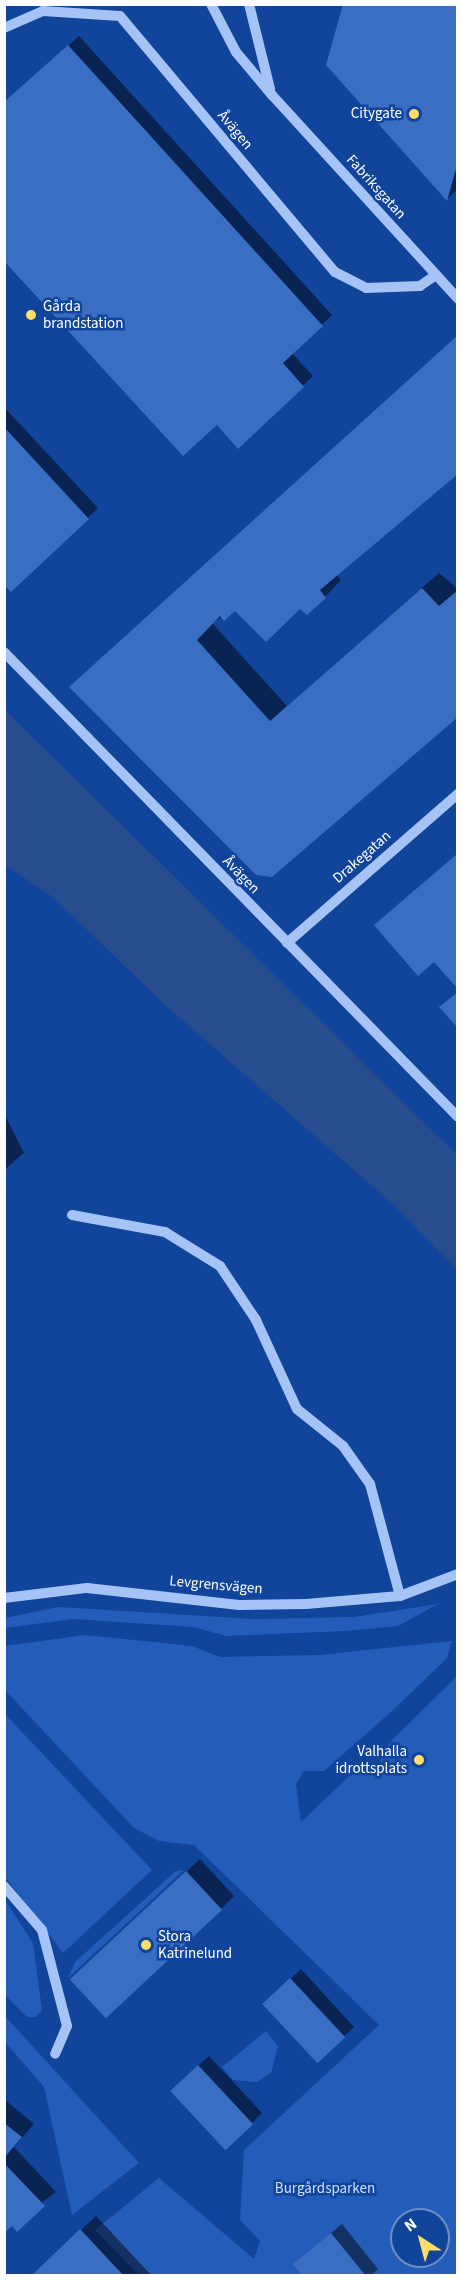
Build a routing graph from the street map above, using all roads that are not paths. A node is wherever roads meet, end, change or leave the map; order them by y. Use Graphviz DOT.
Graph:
graph roads {
  1 [pos="211,4"];
  2 [pos="249,4"];
  3 [pos="121,10"];
  4 [pos="4,28"];
  5 [pos="272,95"];
  6 [pos="436,275"];
  7 [pos="458,299"];
  8 [pos="4,652"];
  9 [pos="458,794"];
  10 [pos="287,943"];
  11 [pos="458,1117"];
  12 [pos="72,1215"];
  13 [pos="458,1574"];
  14 [pos="400,1596"];
  15 [pos="4,1598"];
  16 [pos="4,1886"];
  17 [pos="55,2054"];
  1 -- 5 [label="street, Fabriksgatan"];
  2 -- 5 [label="street, Fabriksgatan"];
  3 -- 4 [label="street, Åvägen"];
  3 -- 6 [label="street, Åvägen"];
  5 -- 6 [label="street, Fabriksgatan"];
  6 -- 7 [label="street, Fabriksgatan"];
  8 -- 10 [label="street, Åvägen"];
  9 -- 10 [label="street, Drakegatan"];
  10 -- 11 [label="street, Åvägen"];
  12 -- 14 [label="street"];
  13 -- 14 [label="street, Levgrensvägen"];
  14 -- 15 [label="street, Levgrensvägen"];
  16 -- 17 [label="street"];
}
